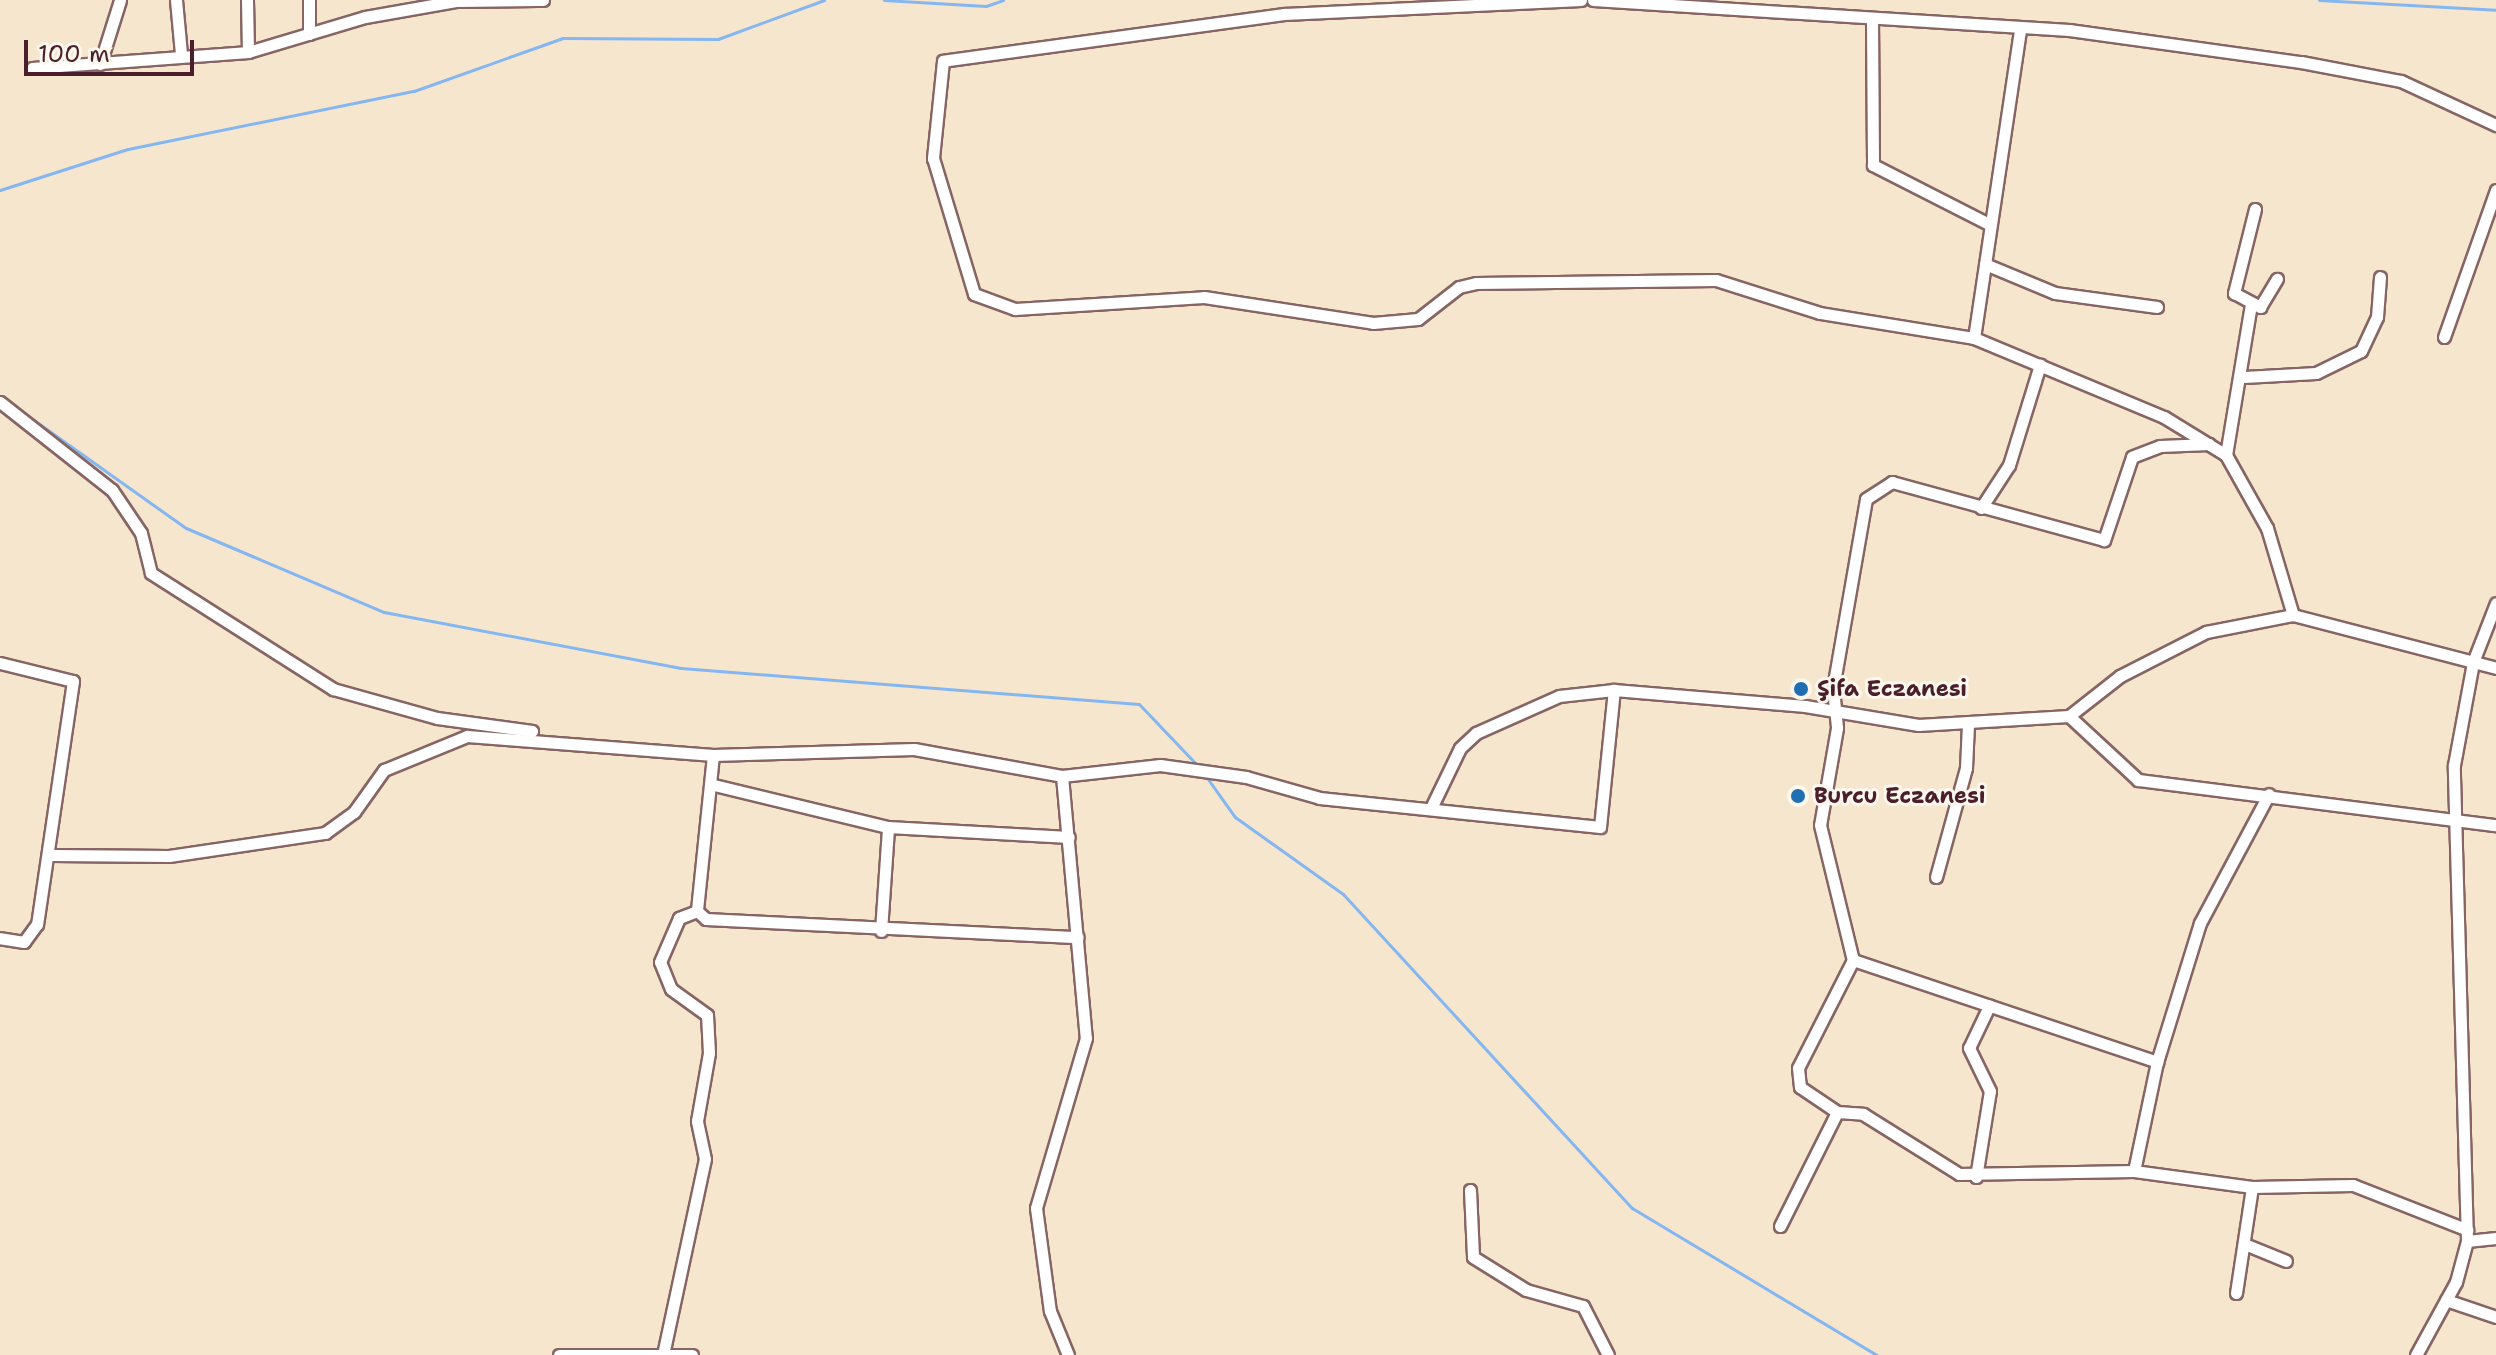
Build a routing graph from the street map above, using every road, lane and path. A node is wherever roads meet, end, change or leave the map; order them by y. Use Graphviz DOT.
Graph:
graph roads {
  1 [pos="120,0"];
  2 [pos="176,0"];
  3 [pos="247,0"];
  4 [pos="309,0"];
  5 [pos="543,0"];
  6 [pos="1581,0"];
  7 [pos="1593,0"];
  8 [pos="1872,19"];
  9 [pos="2020,30"];
  10 [pos="309,34"];
  11 [pos="248,52"];
  12 [pos="181,54"];
  13 [pos="100,64"];
  14 [pos="32,68"];
  15 [pos="2496,125"];
  16 [pos="2496,190"];
  17 [pos="2255,209"];
  18 [pos="1987,223"];
  19 [pos="1985,264"];
  20 [pos="2380,277"];
  21 [pos="2277,279"];
  22 [pos="2251,304"];
  23 [pos="2157,307"];
  24 [pos="2444,337"];
  25 [pos="1974,338"];
  26 [pos="2040,365"];
  27 [pos="2244,377"];
  28 [pos="0,402"];
  29 [pos="2209,444"];
  30 [pos="2226,455"];
  31 [pos="1981,508"];
  32 [pos="2496,603"];
  33 [pos="2293,615"];
  34 [pos="2473,662"];
  35 [pos="0,663"];
  36 [pos="2496,668"];
  37 [pos="1614,690"];
  38 [pos="1833,710"];
  39 [pos="2069,716"];
  40 [pos="1968,724"];
  41 [pos="592,744"];
  42 [pos="713,755"];
  43 [pos="1062,776"];
  44 [pos="714,785"];
  45 [pos="2269,794"];
  46 [pos="1432,806"];
  47 [pos="2455,821"];
  48 [pos="2496,825"];
  49 [pos="888,827"];
  50 [pos="1069,837"];
  51 [pos="52,855"];
  52 [pos="1936,877"];
  53 [pos="697,911"];
  54 [pos="881,931"];
  55 [pos="1078,937"];
  56 [pos="0,938"];
  57 [pos="1853,960"];
  58 [pos="1989,1006"];
  59 [pos="2157,1062"];
  60 [pos="1837,1112"];
  61 [pos="2134,1171"];
  62 [pos="1976,1177"];
  63 [pos="2252,1187"];
  64 [pos="1470,1190"];
  65 [pos="1780,1226"];
  66 [pos="2467,1235"];
  67 [pos="2496,1238"];
  68 [pos="2247,1245"];
  69 [pos="2286,1261"];
  70 [pos="2236,1293"];
  71 [pos="2446,1300"];
  72 [pos="2496,1317"];
  73 [pos="664,1350"];
  74 [pos="559,1355"];
  75 [pos="692,1355"];
  76 [pos="1068,1355"];
  77 [pos="1608,1355"];
  78 [pos="2416,1355"];
  1 -- 13 [label="street"];
  2 -- 12 [label="street"];
  3 -- 11 [label="street"];
  4 -- 10 [label="street"];
  5 -- 10 [label="street"];
  6 -- 25 [label="street"];
  7 -- 8 [label="street"];
  8 -- 9 [label="street"];
  8 -- 18 [label="street"];
  9 -- 15 [label="street"];
  9 -- 18 [label="street"];
  10 -- 11 [label="street"];
  11 -- 12 [label="street"];
  12 -- 13 [label="street"];
  13 -- 14 [label="street"];
  16 -- 24 [label="street"];
  17 -- 22 [label="street"];
  18 -- 19 [label="street"];
  19 -- 23 [label="street"];
  19 -- 25 [label="street"];
  20 -- 27 [label="street"];
  21 -- 22 [label="street"];
  22 -- 27 [label="street"];
  25 -- 26 [label="street"];
  26 -- 29 [label="street"];
  26 -- 31 [label="street"];
  27 -- 30 [label="street"];
  28 -- 41 [label="street"];
  29 -- 30 [label="street"];
  29 -- 31 [label="street"];
  30 -- 33 [label="street"];
  31 -- 38 [label="street"];
  32 -- 34 [label="street"];
  33 -- 34 [label="street"];
  33 -- 39 [label="street"];
  34 -- 36 [label="street"];
  34 -- 47 [label="street"];
  35 -- 51 [label="street"];
  37 -- 38 [label="street"];
  37 -- 46 [label="street"];
  37 -- 46 [label="street"];
  38 -- 40 [label="street"];
  38 -- 57 [label="street"];
  39 -- 40 [label="street"];
  39 -- 45 [label="street"];
  40 -- 52 [label="street"];
  41 -- 42 [label="street"];
  41 -- 51 [label="street"];
  42 -- 43 [label="street"];
  42 -- 44 [label="street"];
  43 -- 46 [label="street"];
  43 -- 50 [label="street"];
  44 -- 49 [label="street"];
  44 -- 53 [label="street"];
  45 -- 47 [label="street"];
  45 -- 59 [label="street"];
  47 -- 48 [label="street"];
  47 -- 66 [label="street"];
  49 -- 50 [label="street"];
  49 -- 54 [label="street"];
  50 -- 55 [label="street"];
  51 -- 56 [label="street"];
  53 -- 54 [label="street"];
  53 -- 73 [label="street"];
  54 -- 55 [label="street"];
  55 -- 76 [label="street"];
  57 -- 58 [label="street"];
  57 -- 60 [label="street"];
  58 -- 59 [label="street"];
  58 -- 62 [label="street"];
  59 -- 61 [label="street"];
  60 -- 62 [label="street"];
  60 -- 65 [label="street"];
  61 -- 62 [label="street"];
  61 -- 63 [label="street"];
  63 -- 66 [label="street"];
  63 -- 68 [label="street"];
  64 -- 77 [label="street"];
  66 -- 67 [label="street"];
  66 -- 71 [label="street"];
  68 -- 69 [label="street"];
  68 -- 70 [label="street"];
  71 -- 72 [label="street"];
  71 -- 78 [label="street"];
  73 -- 74 [label="street"];
  73 -- 75 [label="street"];
}
